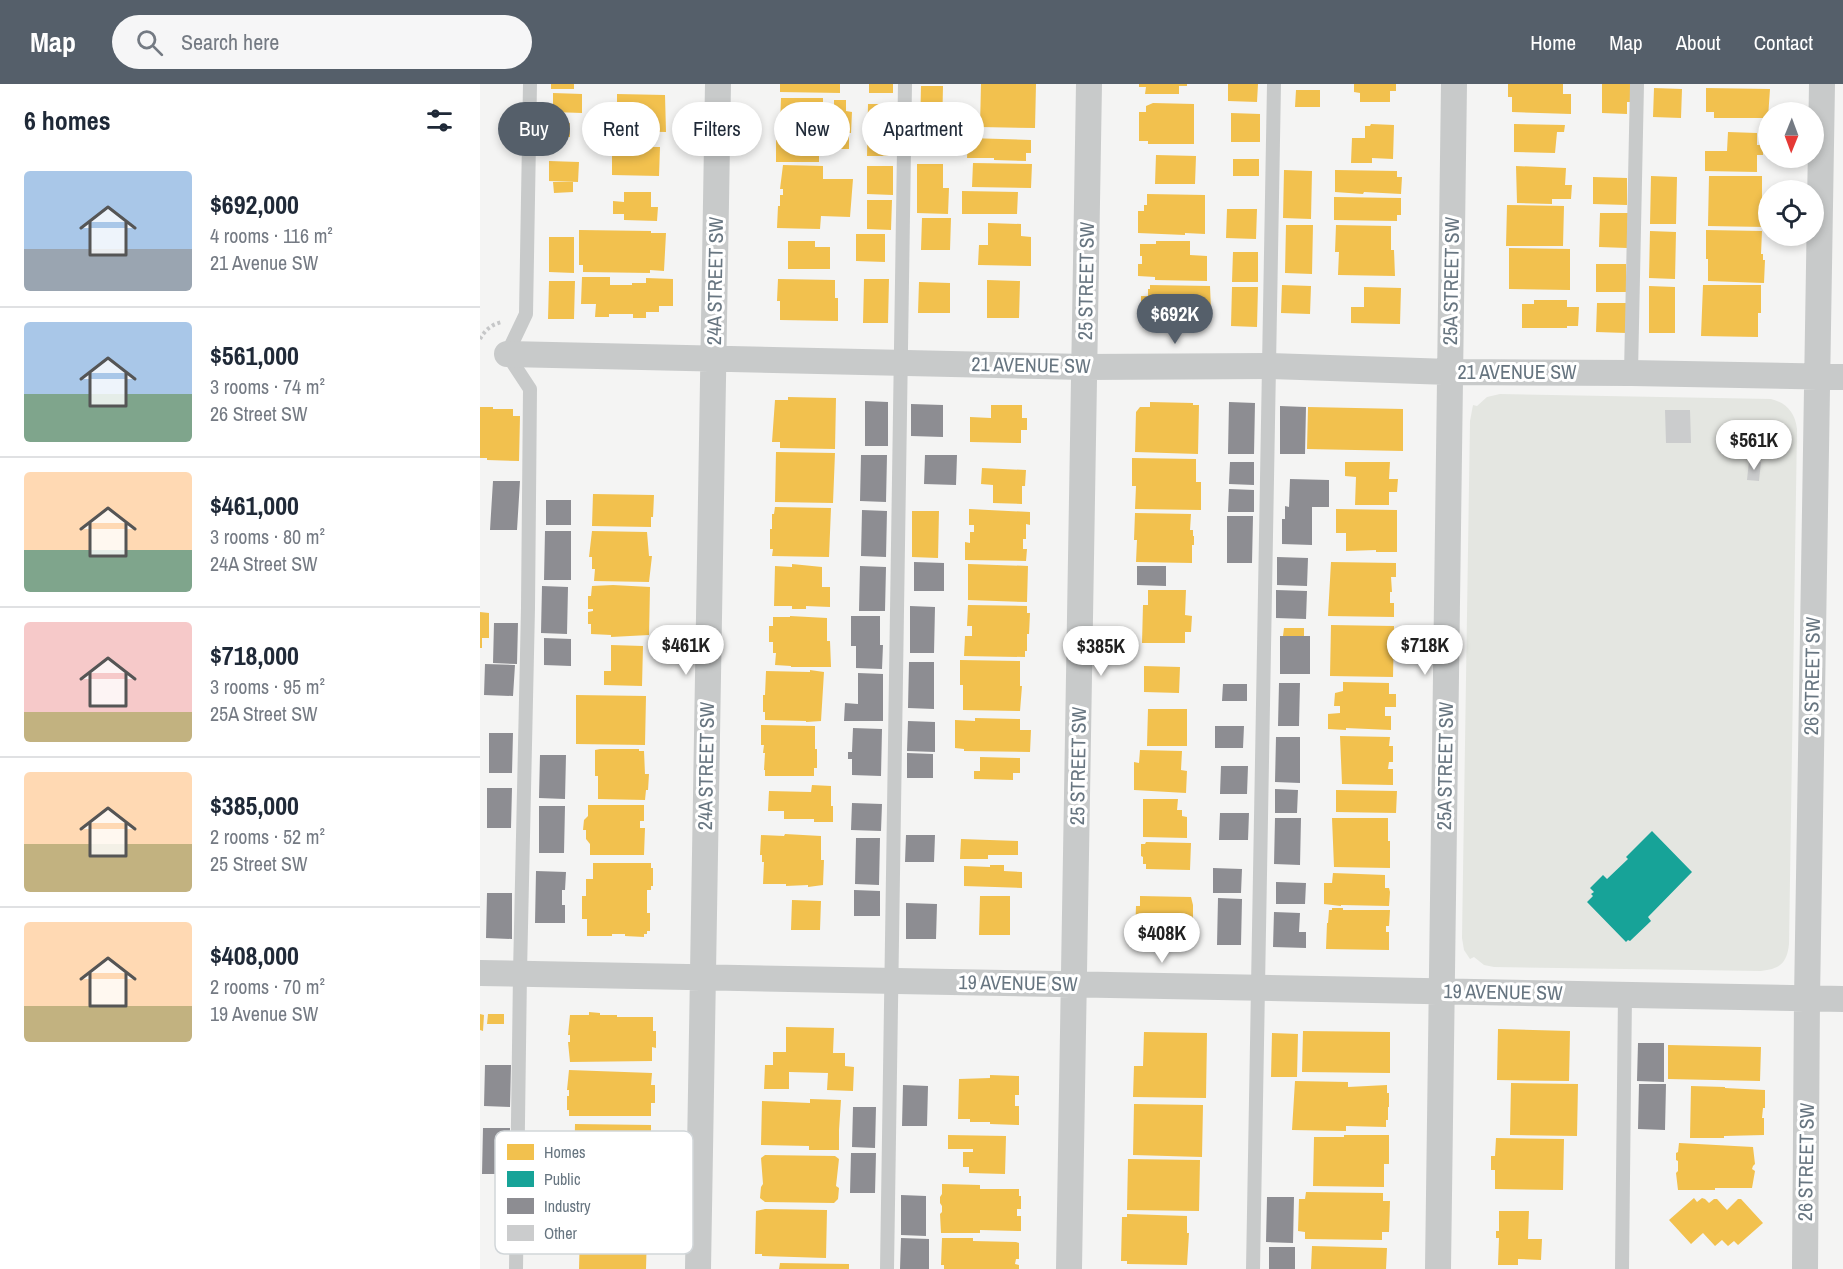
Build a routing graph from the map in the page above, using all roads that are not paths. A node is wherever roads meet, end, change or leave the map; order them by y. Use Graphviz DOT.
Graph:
graph roads {
  1 [pos="530,84"];
  2 [pos="718,84"];
  3 [pos="905,84"];
  4 [pos="1089,84"];
  5 [pos="1274,84"];
  6 [pos="1454,84"];
  7 [pos="1637,84"];
  8 [pos="1822,84"];
  9 [pos="507,354"];
  10 [pos="714,359"];
  11 [pos="901,363"];
  12 [pos="1269,366"];
  13 [pos="1084,367"];
  14 [pos="1450,372"];
  15 [pos="1631,373"];
  16 [pos="1816,377"];
  17 [pos="1843,377"];
  18 [pos="480,973"];
  19 [pos="520,973"];
  20 [pos="703,976"];
  21 [pos="892,981"];
  22 [pos="1074,984"];
  23 [pos="1257,987"];
  24 [pos="1443,991"];
  25 [pos="1626,994"];
  26 [pos="1807,999"];
  27 [pos="1843,999"];
  28 [pos="518,1131"];
  29 [pos="516,1254"];
  30 [pos="516,1269"];
  31 [pos="698,1269"];
  32 [pos="887,1269"];
  33 [pos="1069,1269"];
  34 [pos="1252,1269"];
  35 [pos="1438,1269"];
  36 [pos="1622,1269"];
  37 [pos="1805,1269"];
  1 -- 9 [label="lane"];
  2 -- 10 [label="street, 24A STREET SW"];
  3 -- 11 [label="lane"];
  4 -- 13 [label="street, 25 STREET SW"];
  5 -- 12 [label="lane"];
  6 -- 14 [label="street, 25A STREET SW"];
  7 -- 15 [label="lane"];
  8 -- 16 [label="street, 26 STREET SW"];
  9 -- 10 [label="street, 21 AVENUE SW"];
  9 -- 19 [label="lane"];
  10 -- 11 [label="street, 21 AVENUE SW"];
  10 -- 20 [label="street, 24A STREET SW"];
  11 -- 13 [label="street, 21 AVENUE SW"];
  11 -- 21 [label="lane"];
  12 -- 13 [label="street, 21 AVENUE SW"];
  12 -- 14 [label="street, 21 AVENUE SW"];
  12 -- 23 [label="lane"];
  13 -- 22 [label="street, 25 STREET SW"];
  14 -- 15 [label="street, 21 AVENUE SW"];
  14 -- 24 [label="street, 25A STREET SW"];
  15 -- 16 [label="street, 21 AVENUE SW"];
  16 -- 17 [label="street, 21 AVENUE SW"];
  16 -- 26 [label="street, 26 STREET SW"];
  18 -- 19 [label="street, 19 AVENUE SW"];
  19 -- 20 [label="street, 19 AVENUE SW"];
  19 -- 28 [label="lane"];
  20 -- 21 [label="street, 19 AVENUE SW"];
  20 -- 31 [label="street, 24A STREET SW"];
  21 -- 22 [label="street, 19 AVENUE SW"];
  21 -- 32 [label="lane"];
  22 -- 23 [label="street, 19 AVENUE SW"];
  22 -- 33 [label="street, 25 STREET SW"];
  23 -- 24 [label="street, 19 AVENUE SW"];
  23 -- 34 [label="lane"];
  24 -- 25 [label="street, 19 AVENUE SW"];
  24 -- 35 [label="street, 25A STREET SW"];
  25 -- 26 [label="street, 19 AVENUE SW"];
  25 -- 36 [label="lane"];
  26 -- 27 [label="street, 19 AVENUE SW"];
  26 -- 37 [label="street, 26 STREET SW"];
  29 -- 30 [label="lane"];
}
